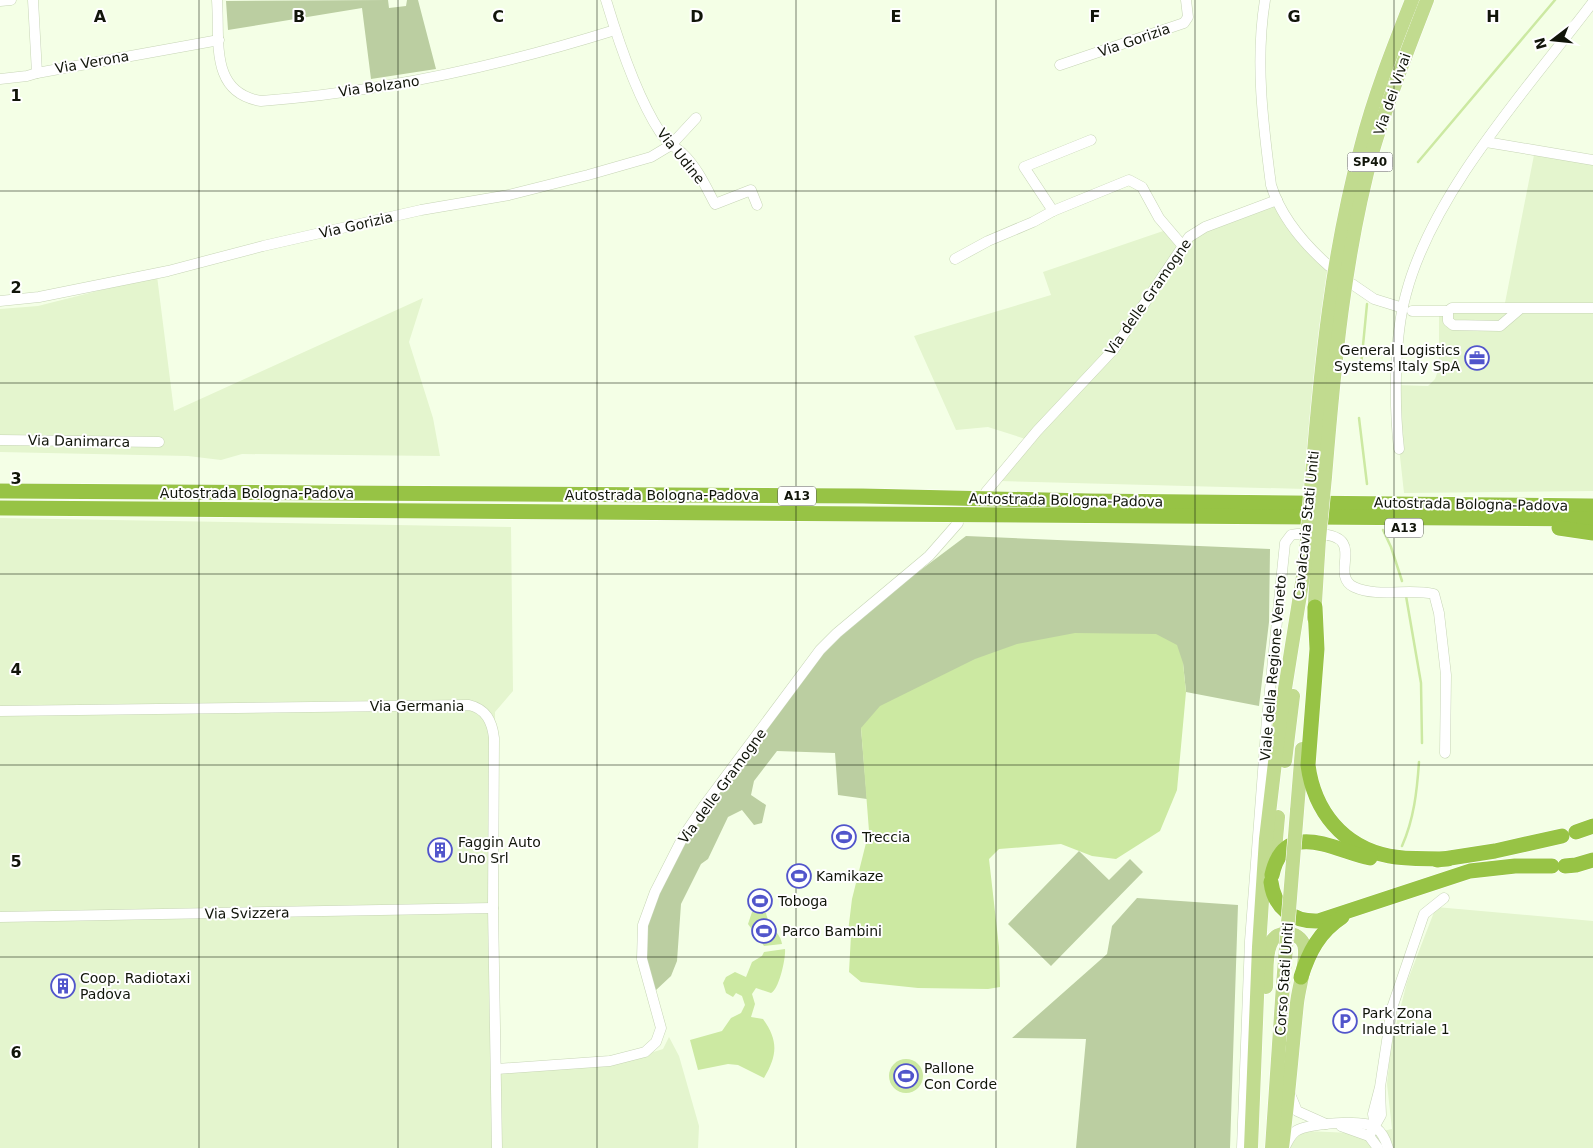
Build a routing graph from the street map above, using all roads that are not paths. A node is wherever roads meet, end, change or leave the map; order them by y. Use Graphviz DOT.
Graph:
graph roads {
  1 [pos="11,0"];
  2 [pos="33,0"];
  3 [pos="217,0"];
  4 [pos="606,0"];
  5 [pos="1186,0"];
  6 [pos="1265,0"];
  7 [pos="1412,0"];
  8 [pos="1427,0"];
  9 [pos="0,1"];
  10 [pos="1593,2"];
  11 [pos="615,30"];
  12 [pos="219,40"];
  13 [pos="1060,65"];
  14 [pos="37,73"];
  15 [pos="0,79"];
  16 [pos="696,118"];
  17 [pos="1091,140"];
  18 [pos="1486,142"];
  19 [pos="671,146"];
  20 [pos="1593,160"];
  21 [pos="1277,200"];
  22 [pos="758,205"];
  23 [pos="1053,211"];
  24 [pos="1182,245"];
  25 [pos="956,259"];
  26 [pos="1341,275"];
  27 [pos="0,301"];
  28 [pos="1521,308"];
  29 [pos="1593,308"];
  30 [pos="1407,310"];
  31 [pos="1448,311"];
  32 [pos="0,440"];
  33 [pos="159,442"];
  34 [pos="1399,449"];
  35 [pos="0,491"];
  36 [pos="986,492"];
  37 [pos="1593,506"];
  38 [pos="0,508"];
  39 [pos="1216,518"];
  40 [pos="1593,519"];
  41 [pos="958,522"];
  42 [pos="1593,533"];
  43 [pos="1313,539"];
  44 [pos="1304,570"];
  45 [pos="1315,607"];
  46 [pos="0,711"];
  47 [pos="1445,753"];
  48 [pos="1297,811"];
  49 [pos="1593,826"];
  50 [pos="1266,839"];
  51 [pos="1448,859"];
  52 [pos="1593,860"];
  53 [pos="1272,878"];
  54 [pos="1444,898"];
  55 [pos="1370,903"];
  56 [pos="493,908"];
  57 [pos="0,917"];
  58 [pos="1301,977"];
  59 [pos="1264,1016"];
  60 [pos="497,1069"];
  61 [pos="1289,1088"];
  62 [pos="1333,1125"];
  63 [pos="1375,1127"];
  64 [pos="1369,1136"];
  65 [pos="497,1148"];
  66 [pos="1242,1148"];
  67 [pos="1251,1148"];
  68 [pos="1255,1148"];
  69 [pos="1272,1148"];
  70 [pos="1283,1148"];
  71 [pos="1378,1148"];
  72 [pos="1388,1148"];
  1 -- 9 [label="street"];
  2 -- 14 [label="street, Via Verona"];
  3 -- 12 [label="street, Via Bolzano"];
  4 -- 11 [label="street, Via Udine"];
  5 -- 13 [label="street, Via Gorizia"];
  6 -- 21 [label="street"];
  7 -- 26 [label="main road, Via dei Vivai / SP40"];
  8 -- 26 [label="main road, Via dei Vivai / SP40"];
  10 -- 18 [label="street"];
  11 -- 12 [label="street, Via Bolzano"];
  11 -- 19 [label="street, Via Udine"];
  12 -- 14 [label="street, Via Verona"];
  14 -- 15 [label="street"];
  16 -- 19 [label="street, Via Gorizia"];
  17 -- 23 [label="street"];
  18 -- 20 [label="street"];
  18 -- 30 [label="street"];
  19 -- 22 [label="street, Via Udine"];
  19 -- 27 [label="street, Via Gorizia"];
  21 -- 24 [label="street, Via delle Gramogne"];
  21 -- 26 [label="street"];
  23 -- 24 [label="street"];
  23 -- 25 [label="street"];
  24 -- 36 [label="street, Via delle Gramogne"];
  26 -- 30 [label="street"];
  26 -- 43 [label="main road, Cavalcavia Stati Uniti, bridge"];
  28 -- 29 [label="street"];
  28 -- 31 [label="street"];
  28 -- 31 [label="street"];
  30 -- 31 [label="street"];
  30 -- 34 [label="street"];
  32 -- 33 [label="street, Via Danimarca"];
  35 -- 37 [label="highway, Autostrada Bologna-Padova / A13"];
  38 -- 39 [label="highway, Autostrada Bologna-Padova / A13"];
  39 -- 40 [label="highway, Autostrada Bologna-Padova / A13"];
  39 -- 42 [label="highway, A13"];
  41 -- 60 [label="street, Via delle Gramogne"];
  43 -- 44 [label="main road, Cavalcavia Stati Uniti"];
  43 -- 45 [label="main road, Cavalcavia Stati Uniti"];
  44 -- 50 [label="main road, Cavalcavia Stati Uniti"];
  44 -- 53 [label="main road"];
  45 -- 48 [label="main road, Cavalcavia Stati Uniti"];
  45 -- 51 [label="highway"];
  46 -- 56 [label="street, Via Germania"];
  47 -- 66 [label="street, Viale della Regione Veneto"];
  48 -- 69 [label="main road, Corso Stati Uniti, bridge"];
  49 -- 51 [label="highway"];
  50 -- 67 [label="main road, Corso Stati Uniti"];
  51 -- 53 [label="highway"];
  52 -- 55 [label="highway"];
  53 -- 55 [label="highway"];
  53 -- 59 [label="main road"];
  54 -- 63 [label="street"];
  55 -- 58 [label="highway"];
  56 -- 57 [label="street, Via Svizzera"];
  56 -- 60 [label="street, Via Germania"];
  58 -- 59 [label="main road"];
  58 -- 61 [label="main road"];
  59 -- 68 [label="main road"];
  60 -- 65 [label="street, Via Germania"];
  61 -- 62 [label="street"];
  61 -- 70 [label="main road"];
  62 -- 63 [label="street"];
  62 -- 64 [label="street"];
  62 -- 70 [label="street"];
  63 -- 64 [label="street"];
  63 -- 72 [label="street"];
  64 -- 71 [label="street"];
}
